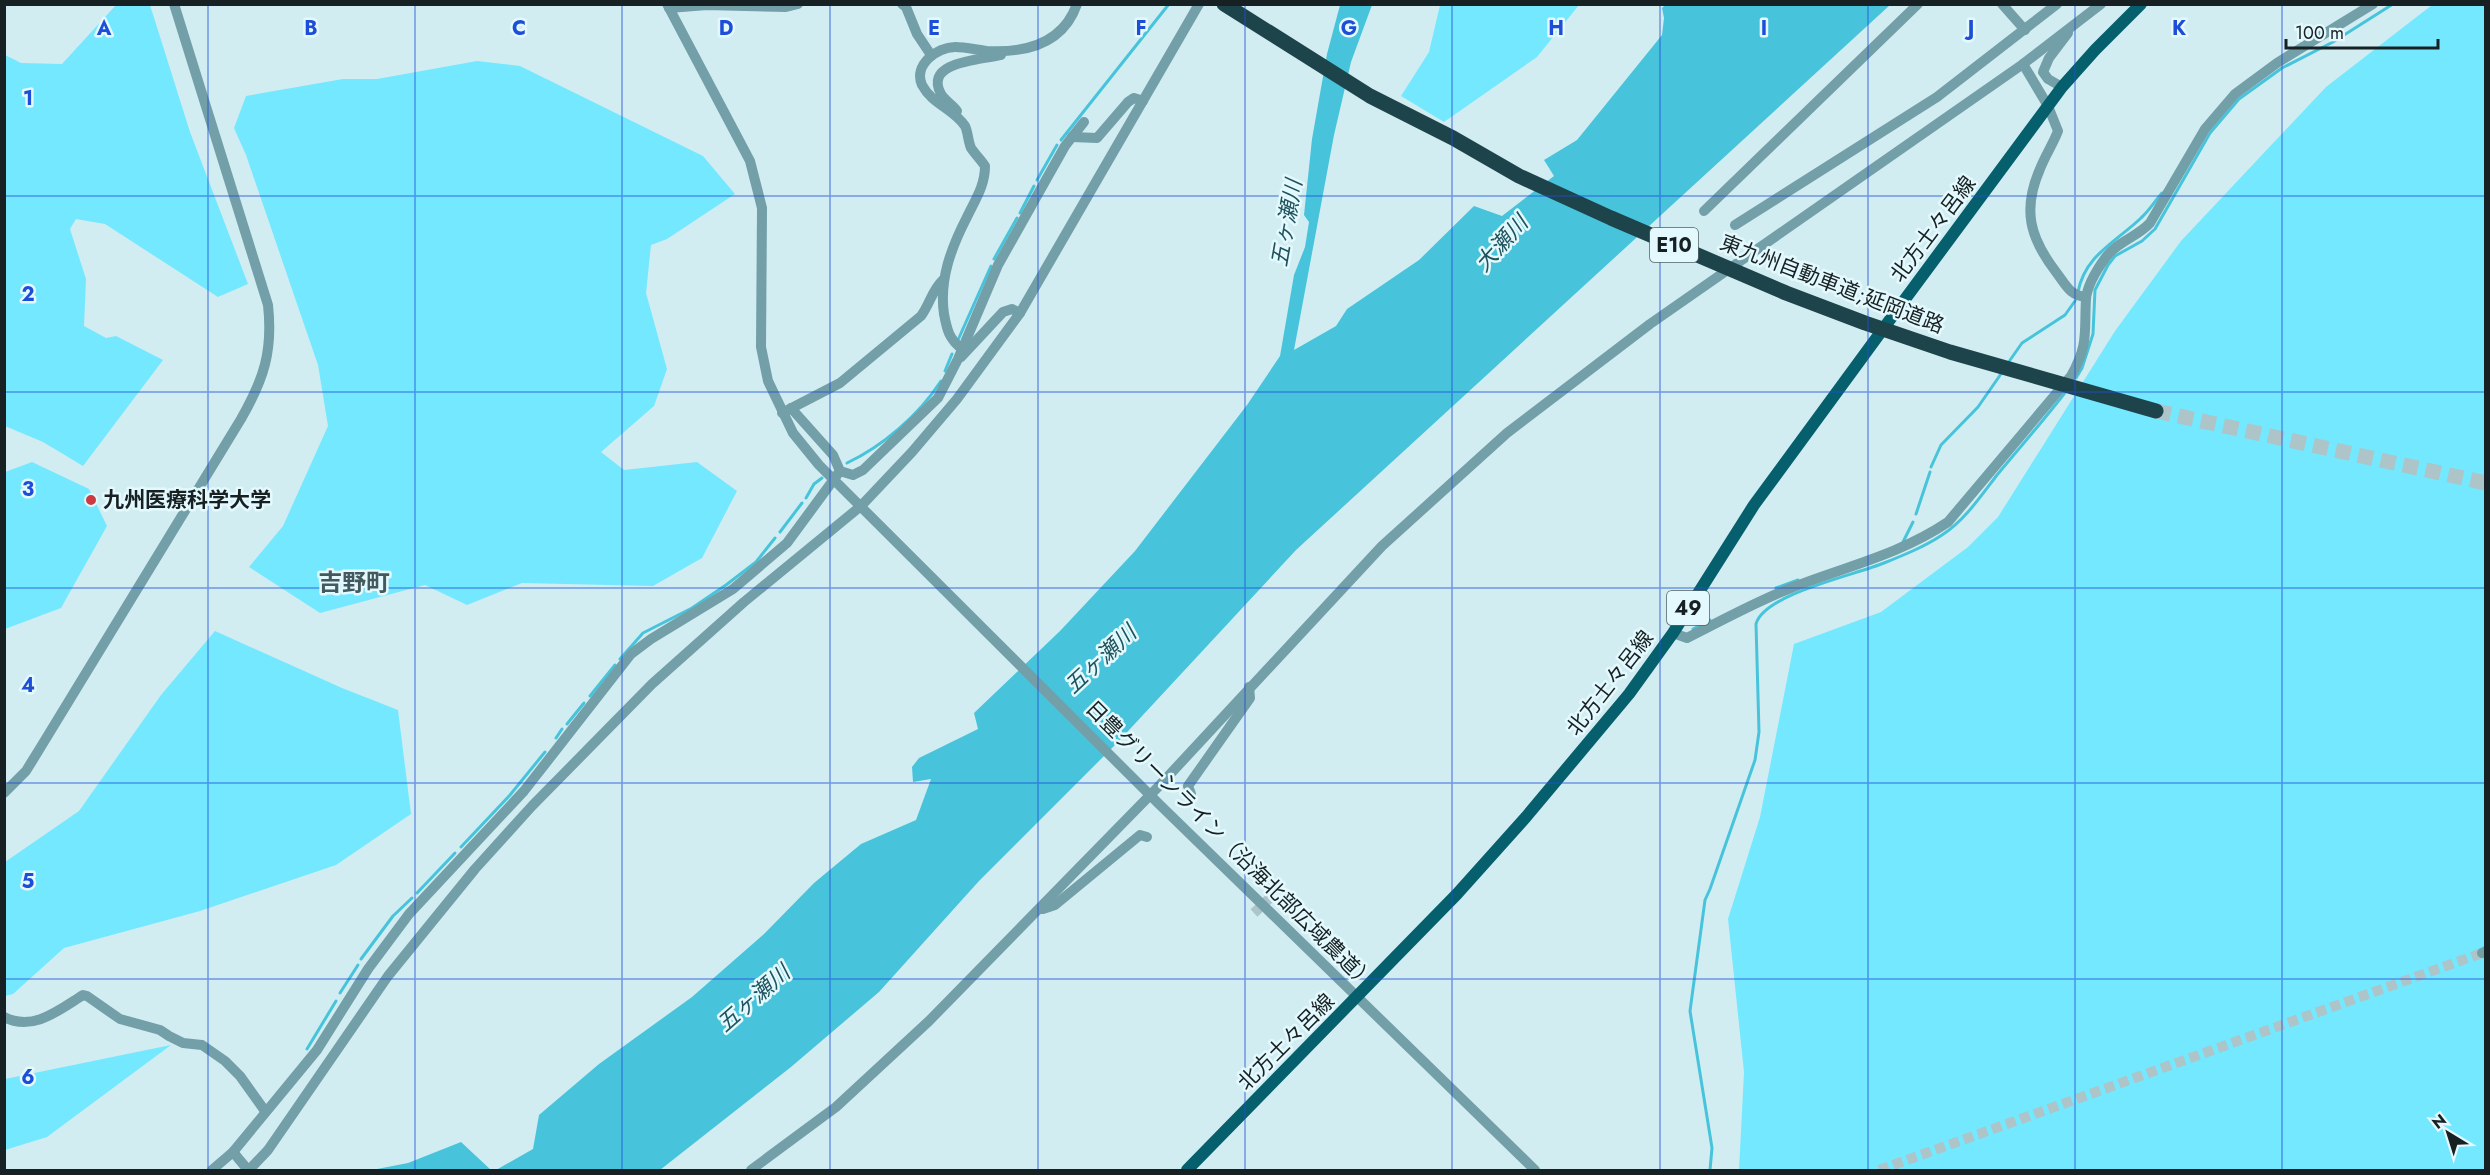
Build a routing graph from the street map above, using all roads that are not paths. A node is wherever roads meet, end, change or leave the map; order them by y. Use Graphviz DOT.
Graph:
graph roads {
  1 [pos="174,4"];
  2 [pos="798,4"];
  3 [pos="902,4"];
  4 [pos="1077,4"];
  5 [pos="1199,4"];
  6 [pos="1224,4"];
  7 [pos="1918,4"];
  8 [pos="2002,4"];
  9 [pos="2056,4"];
  10 [pos="2101,4"];
  11 [pos="2141,4"];
  12 [pos="2373,4"];
  13 [pos="668,6"];
  14 [pos="2074,25"];
  15 [pos="2025,30"];
  16 [pos="1022,48"];
  17 [pos="931,55"];
  18 [pos="2023,64"];
  19 [pos="2062,87"];
  20 [pos="1143,101"];
  21 [pos="2048,106"];
  22 [pos="1084,122"];
  23 [pos="966,128"];
  24 [pos="1072,137"];
  25 [pos="1704,211"];
  26 [pos="1735,225"];
  27 [pos="943,280"];
  28 [pos="2086,297"];
  29 [pos="1020,313"];
  30 [pos="960,354"];
  31 [pos="787,410"];
  32 [pos="2156,411"];
  33 [pos="840,471"];
  34 [pos="861,506"];
  35 [pos="1673,633"];
  36 [pos="1249,687"];
  37 [pos="4,793"];
  38 [pos="1191,794"];
  39 [pos="1147,837"];
  40 [pos="1040,910"];
  41 [pos="1357,999"];
  42 [pos="4,1017"];
  43 [pos="265,1111"];
  44 [pos="233,1152"];
  45 [pos="212,1170"];
  46 [pos="249,1170"];
  47 [pos="751,1170"];
  48 [pos="1187,1170"];
  49 [pos="1535,1170"];
  1 -- 37 [label="street"];
  2 -- 13 [label="street"];
  3 -- 17 [label="street"];
  4 -- 16 [label="street"];
  5 -- 20 [label="street"];
  6 -- 32 [label="highway, 東九州自動車道;延岡道路 / E10"];
  7 -- 25 [label="street"];
  8 -- 15 [label="street"];
  9 -- 15 [label="street"];
  10 -- 14 [label="street"];
  11 -- 19 [label="main road, 北方土々呂線 / 49"];
  12 -- 28 [label="street"];
  13 -- 31 [label="street, 日豊グリーンライン（沿海北部広域農道）"];
  14 -- 18 [label="street"];
  14 -- 19 [label="street"];
  15 -- 26 [label="street"];
  16 -- 17 [label="street"];
  16 -- 23 [label="street"];
  17 -- 23 [label="street"];
  18 -- 21 [label="street"];
  18 -- 36 [label="street"];
  19 -- 21 [label="main road, 北方土々呂線 / 49"];
  20 -- 24 [label="street"];
  20 -- 29 [label="street"];
  21 -- 28 [label="street"];
  21 -- 35 [label="main road, 北方土々呂線 / 49"];
  22 -- 24 [label="street"];
  23 -- 27 [label="street"];
  24 -- 30 [label="street"];
  27 -- 30 [label="street"];
  27 -- 31 [label="street"];
  28 -- 35 [label="street"];
  29 -- 30 [label="street"];
  29 -- 34 [label="street"];
  30 -- 33 [label="street"];
  31 -- 33 [label="street"];
  31 -- 34 [label="street, 日豊グリーンライン（沿海北部広域農道）"];
  33 -- 43 [label="street"];
  34 -- 41 [label="street, 日豊グリーンライン（沿海北部広域農道）"];
  34 -- 46 [label="street"];
  35 -- 41 [label="main road, 北方土々呂線 / 49"];
  36 -- 38 [label="street"];
  36 -- 40 [label="street"];
  39 -- 40 [label="street"];
  40 -- 47 [label="street"];
  41 -- 48 [label="main road, 北方土々呂線 / 49"];
  41 -- 49 [label="street, 日豊グリーンライン（沿海北部広域農道）"];
  42 -- 43 [label="street"];
  43 -- 44 [label="street"];
  44 -- 45 [label="street"];
  44 -- 46 [label="street"];
}
